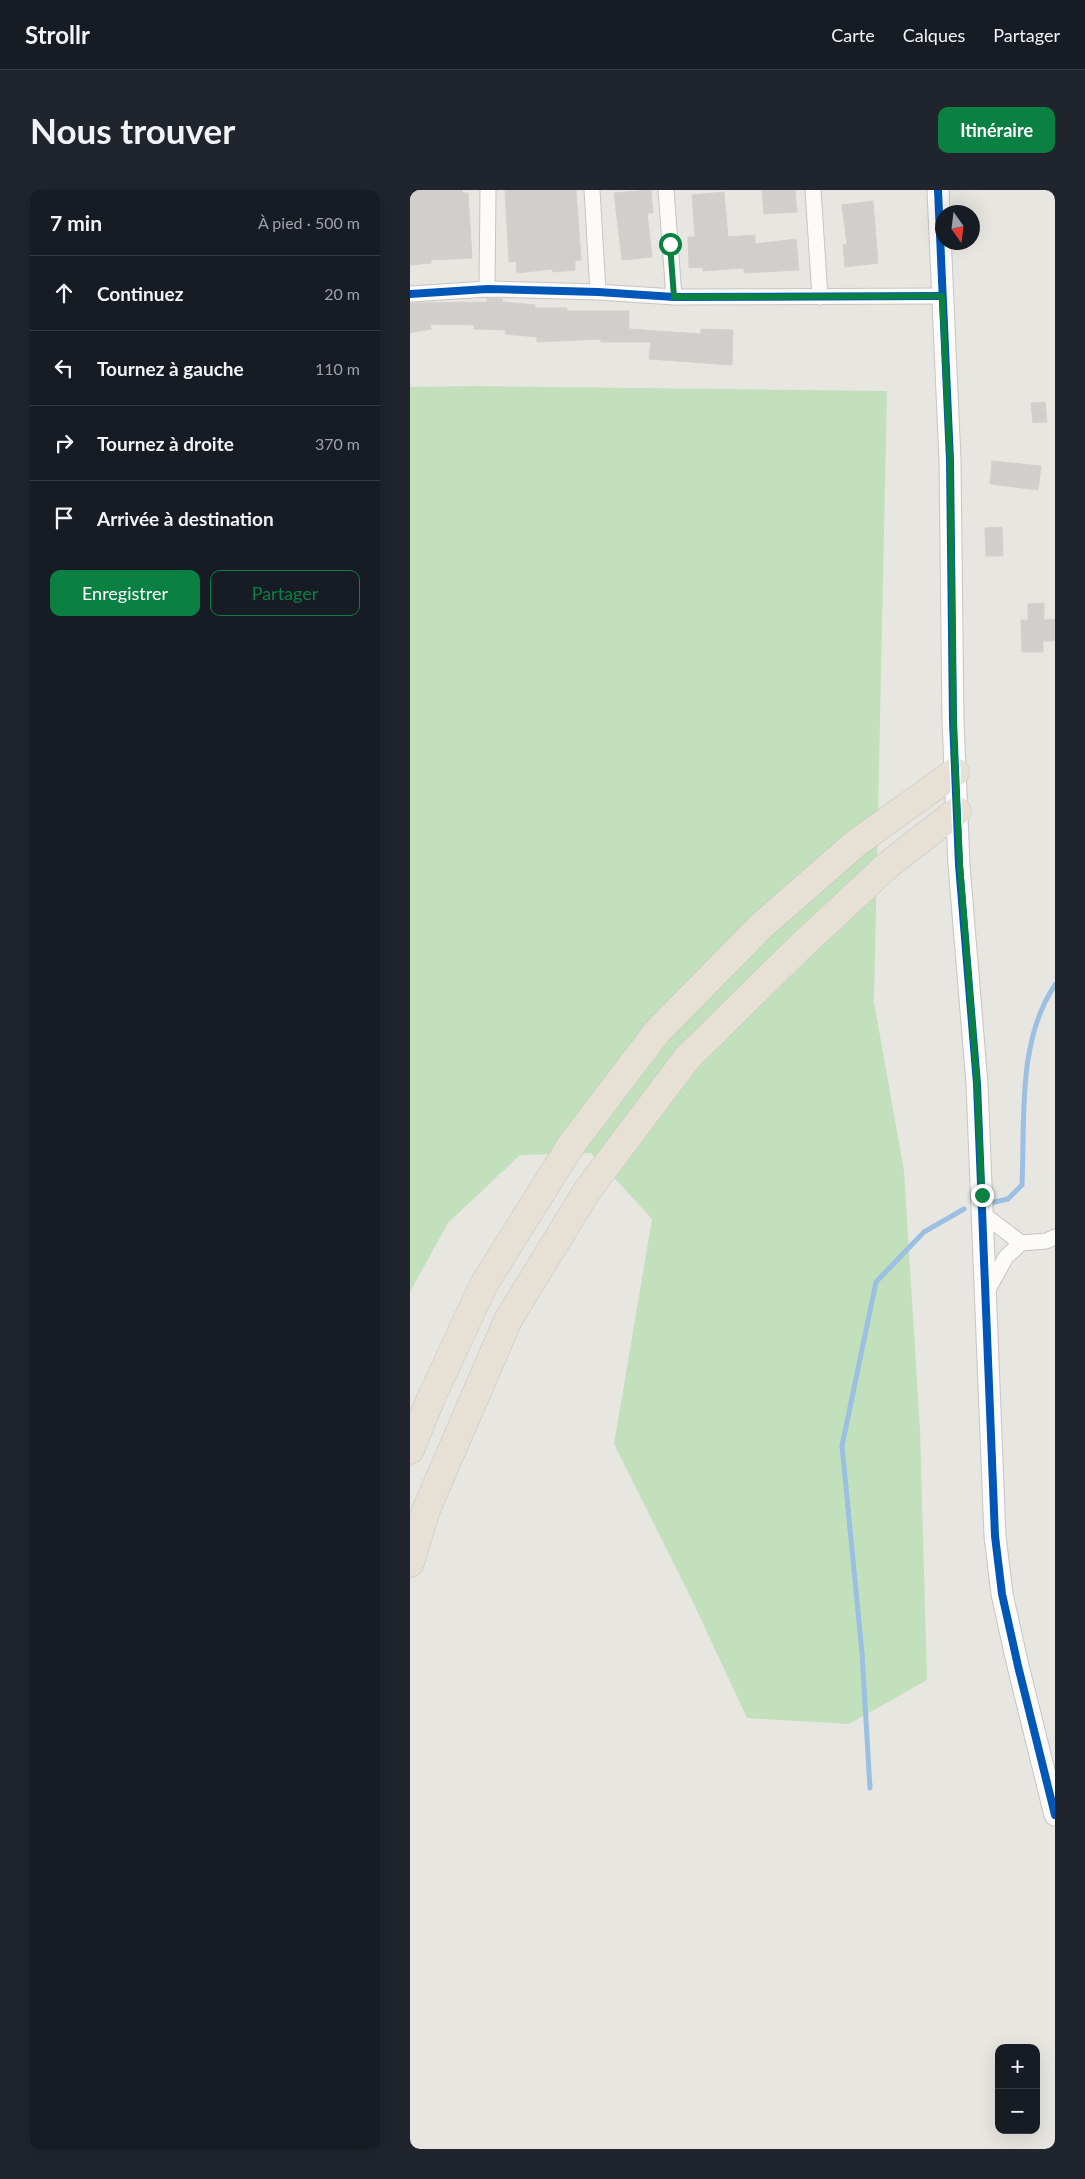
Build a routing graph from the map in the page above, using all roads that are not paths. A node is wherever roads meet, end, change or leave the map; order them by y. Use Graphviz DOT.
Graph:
graph roads {
  1 [pos="488,190"];
  2 [pos="592,190"];
  3 [pos="666,190"];
  4 [pos="813,190"];
  5 [pos="938,190"];
  6 [pos="487,289"];
  7 [pos="598,292"];
  8 [pos="410,294"];
  9 [pos="942,296"];
  10 [pos="674,297"];
  11 [pos="820,297"];
  12 [pos="955,772"];
  13 [pos="957,811"];
  14 [pos="983,1214"];
  15 [pos="1055,1237"];
  16 [pos="1021,1243"];
  17 [pos="987,1291"];
  18 [pos="410,1450"];
  19 [pos="410,1563"];
  20 [pos="1055,1815"];
  1 -- 6 [label="street"];
  2 -- 7 [label="street"];
  3 -- 10 [label="street"];
  4 -- 11 [label="street"];
  5 -- 9 [label="street"];
  6 -- 7 [label="street"];
  6 -- 8 [label="street"];
  7 -- 10 [label="street"];
  9 -- 11 [label="street"];
  9 -- 12 [label="street"];
  10 -- 11 [label="street"];
  12 -- 13 [label="street"];
  12 -- 18 [label="highway"];
  13 -- 14 [label="street"];
  13 -- 19 [label="highway"];
  14 -- 16 [label="street"];
  14 -- 17 [label="street"];
  15 -- 16 [label="street"];
  16 -- 17 [label="street"];
  17 -- 20 [label="street"];
}
